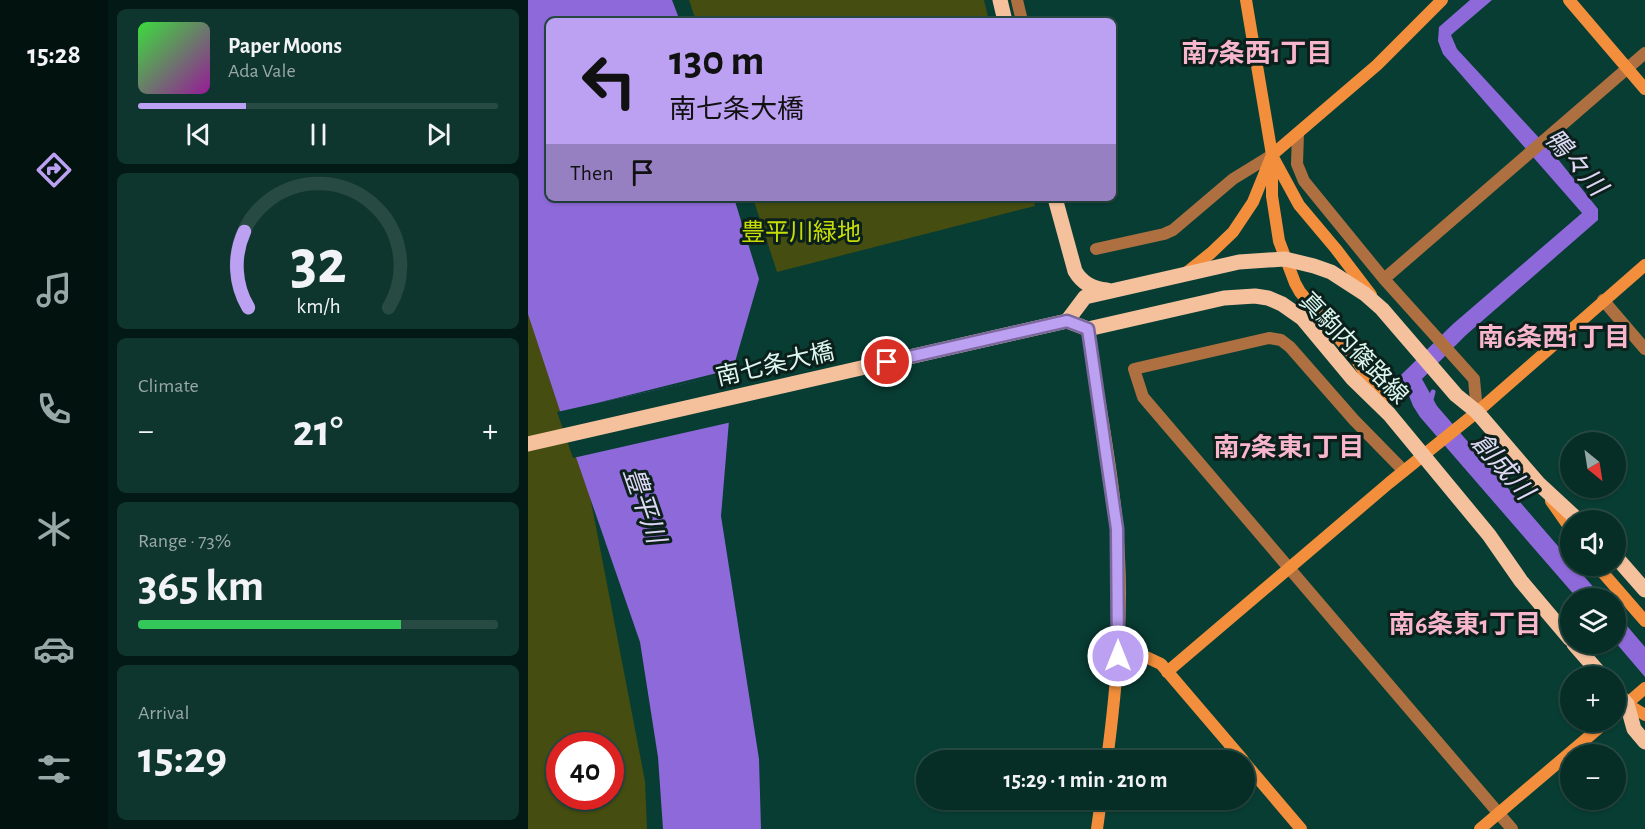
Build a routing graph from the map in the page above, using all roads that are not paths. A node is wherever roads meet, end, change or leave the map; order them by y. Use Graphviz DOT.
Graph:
graph roads {
  1 [pos="1000,0"];
  2 [pos="1017,0"];
  3 [pos="1246,0"];
  4 [pos="1442,0"];
  5 [pos="1569,0"];
  6 [pos="1004,18"];
  7 [pos="1021,18"];
  8 [pos="1645,53"];
  9 [pos="1627,68"];
  10 [pos="1645,89"];
  11 [pos="1298,133"];
  12 [pos="1272,155"];
  13 [pos="1056,201"];
  14 [pos="1096,249"];
  15 [pos="1286,259"];
  16 [pos="1645,265"];
  17 [pos="1185,273"];
  18 [pos="1384,279"];
  19 [pos="1113,290"];
  20 [pos="1603,300"];
  21 [pos="1382,309"];
  22 [pos="1067,321"];
  23 [pos="1088,329"];
  24 [pos="1645,349"];
  25 [pos="1477,412"];
  26 [pos="1389,414"];
  27 [pos="528,444"];
  28 [pos="1423,455"];
  29 [pos="1404,471"];
  30 [pos="1538,483"];
  31 [pos="1567,510"];
  32 [pos="1560,514"];
  33 [pos="1289,568"];
  34 [pos="1626,568"];
  35 [pos="1607,576"];
  36 [pos="1645,590"];
  37 [pos="1645,621"];
  38 [pos="1560,627"];
  39 [pos="1583,654"];
  40 [pos="1118,656"];
  41 [pos="1593,666"];
  42 [pos="1167,672"];
  43 [pos="1645,688"];
  44 [pos="1626,705"];
  45 [pos="1626,710"];
  46 [pos="1645,715"];
  47 [pos="1626,717"];
  48 [pos="1594,732"];
  49 [pos="1645,742"];
  50 [pos="1108,750"];
  51 [pos="1234,750"];
  52 [pos="1255,775"];
  53 [pos="1100,810"];
  54 [pos="1498,813"];
  55 [pos="1097,829"];
  56 [pos="1302,829"];
  57 [pos="1480,829"];
  58 [pos="1512,829"];
  1 -- 6 [label="main road"];
  2 -- 7 [label="street"];
  3 -- 12 [label="street"];
  4 -- 11 [label="street"];
  5 -- 9 [label="street"];
  8 -- 9 [label="street"];
  9 -- 10 [label="street"];
  9 -- 18 [label="street"];
  11 -- 12 [label="street"];
  11 -- 18 [label="street"];
  12 -- 14 [label="street"];
  12 -- 15 [label="street"];
  12 -- 17 [label="street"];
  12 -- 21 [label="street"];
  13 -- 19 [label="main road, 真駒内篠路線"];
  15 -- 17 [label="main road, 真駒内篠路線"];
  15 -- 21 [label="main road, 真駒内篠路線"];
  15 -- 26 [label="street"];
  16 -- 20 [label="street"];
  17 -- 19 [label="main road, 真駒内篠路線"];
  18 -- 25 [label="street"];
  19 -- 22 [label="main road, 真駒内篠路線"];
  20 -- 24 [label="street"];
  20 -- 25 [label="street"];
  21 -- 25 [label="main road, 真駒内篠路線"];
  22 -- 23 [label="main road"];
  22 -- 27 [label="main road, 南七条大橋"];
  23 -- 26 [label="main road, 真駒内篠路線"];
  23 -- 40 [label="street"];
  25 -- 28 [label="street"];
  25 -- 30 [label="main road, 真駒内篠路線"];
  26 -- 28 [label="main road, 真駒内篠路線"];
  28 -- 29 [label="street"];
  28 -- 38 [label="main road, 真駒内篠路線"];
  29 -- 33 [label="street"];
  29 -- 33 [label="street"];
  30 -- 31 [label="main road, 真駒内篠路線"];
  30 -- 32 [label="street"];
  33 -- 42 [label="street"];
  33 -- 54 [label="street"];
  34 -- 36 [label="main road"];
  35 -- 37 [label="street"];
  39 -- 41 [label="main road"];
  40 -- 42 [label="street"];
  40 -- 50 [label="street"];
  42 -- 51 [label="street"];
  43 -- 44 [label="street"];
  45 -- 46 [label="street"];
  47 -- 49 [label="main road"];
  48 -- 54 [label="street"];
  52 -- 56 [label="street"];
  53 -- 55 [label="street"];
  54 -- 57 [label="street"];
  54 -- 58 [label="street"];
}
